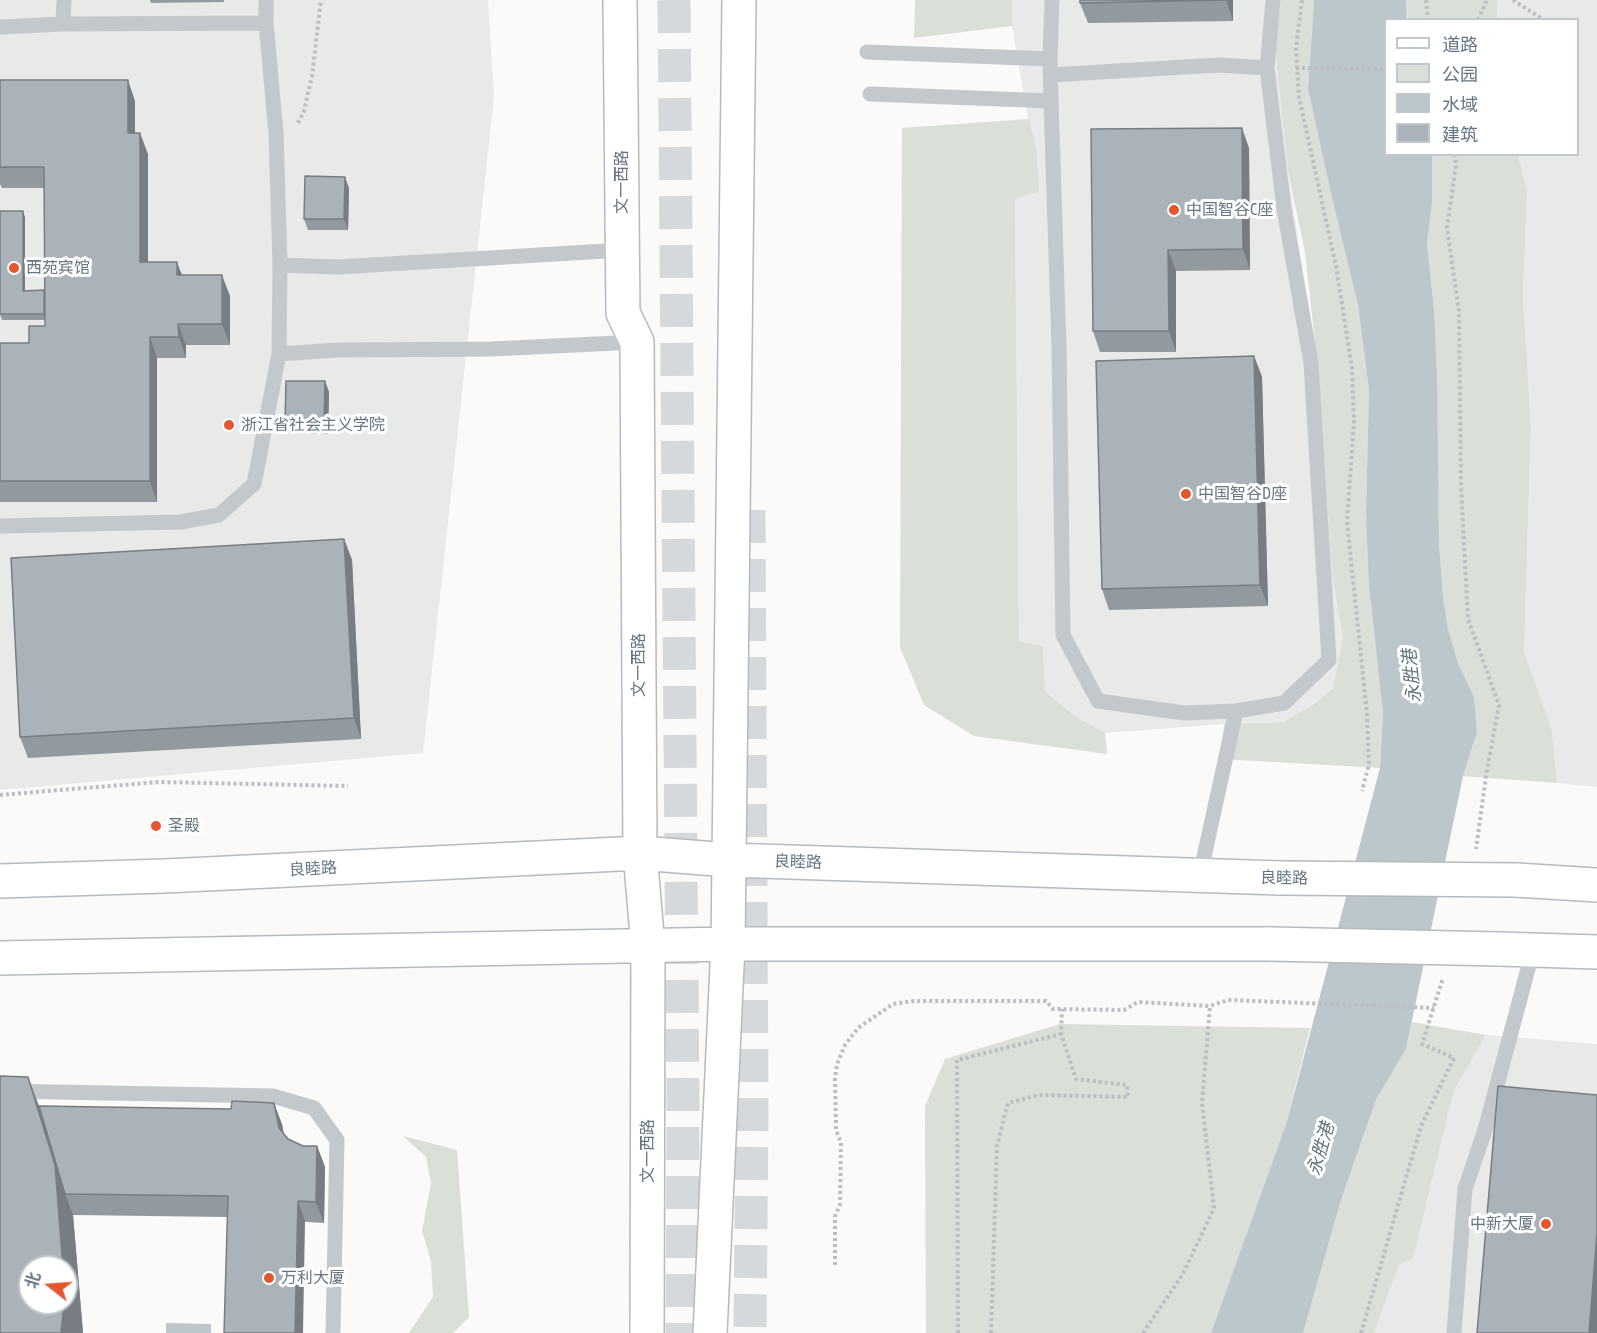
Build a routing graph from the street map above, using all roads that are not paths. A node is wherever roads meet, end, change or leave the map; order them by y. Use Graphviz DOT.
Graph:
graph roads {
  1 [pos="64,0"];
  2 [pos="266,0"];
  3 [pos="620,0"];
  4 [pos="739,0"];
  5 [pos="1052,0"];
  6 [pos="1274,0"];
  7 [pos="266,23"];
  8 [pos="63,24"];
  9 [pos="0,27"];
  10 [pos="867,52"];
  11 [pos="1050,59"];
  12 [pos="1267,68"];
  13 [pos="1050,75"];
  14 [pos="870,94"];
  15 [pos="1051,101"];
  16 [pos="623,250"];
  17 [pos="280,265"];
  18 [pos="638,342"];
  19 [pos="279,354"];
  20 [pos="0,526"];
  21 [pos="1236,711"];
  22 [pos="640,853"];
  23 [pos="729,860"];
  24 [pos="1200,875"];
  25 [pos="0,881"];
  26 [pos="1597,885"];
  27 [pos="728,944"];
  28 [pos="648,946"];
  29 [pos="1533,950"];
  30 [pos="1597,952"];
  31 [pos="0,958"];
  32 [pos="0,1091"];
  33 [pos="333,1333"];
  34 [pos="647,1333"];
  35 [pos="710,1333"];
  36 [pos="1454,1333"];
  1 -- 8 [label="lane"];
  2 -- 7 [label="lane"];
  3 -- 16 [label="main road, 文一西路"];
  4 -- 23 [label="main road"];
  5 -- 11 [label="lane"];
  6 -- 12 [label="lane"];
  7 -- 8 [label="lane"];
  7 -- 17 [label="lane"];
  8 -- 9 [label="lane"];
  10 -- 11 [label="lane"];
  11 -- 13 [label="lane"];
  12 -- 13 [label="lane"];
  12 -- 21 [label="lane"];
  13 -- 15 [label="lane"];
  14 -- 15 [label="lane"];
  15 -- 21 [label="lane"];
  16 -- 17 [label="lane"];
  16 -- 18 [label="main road, 文一西路"];
  17 -- 19 [label="lane"];
  18 -- 19 [label="lane"];
  18 -- 22 [label="main road, 文一西路"];
  19 -- 20 [label="lane"];
  21 -- 24 [label="lane"];
  22 -- 23 [label="main road, 良睦路"];
  22 -- 25 [label="main road, 良睦路"];
  22 -- 28 [label="main road, 文一西路"];
  23 -- 24 [label="main road, 良睦路"];
  23 -- 27 [label="main road"];
  24 -- 26 [label="main road, 良睦路, bridge"];
  27 -- 28 [label="main road"];
  27 -- 29 [label="main road, bridge"];
  27 -- 35 [label="main road"];
  28 -- 31 [label="main road"];
  28 -- 34 [label="main road, 文一西路"];
  29 -- 30 [label="main road"];
  29 -- 36 [label="lane"];
  32 -- 33 [label="lane"];
}
